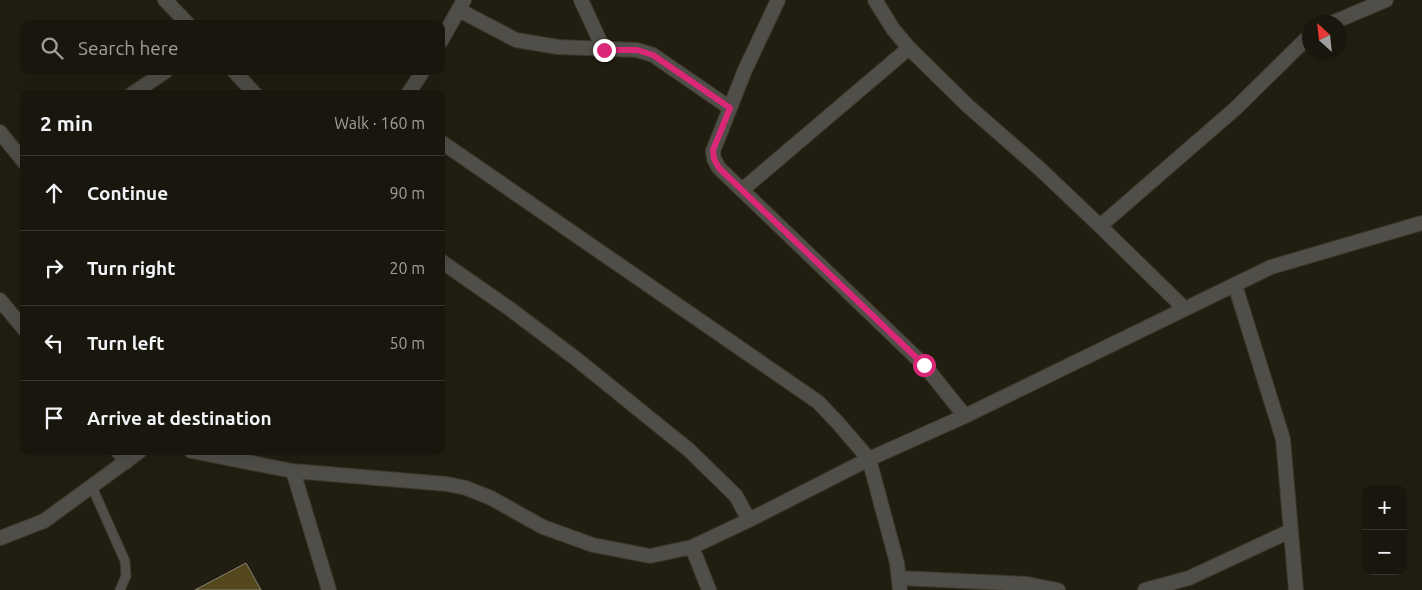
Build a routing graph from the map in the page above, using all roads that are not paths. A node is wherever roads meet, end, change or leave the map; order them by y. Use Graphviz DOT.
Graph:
graph roads {
  1 [pos="165,0"];
  2 [pos="581,0"];
  3 [pos="778,0"];
  4 [pos="875,0"];
  5 [pos="1386,0"];
  6 [pos="461,5"];
  7 [pos="1347,16"];
  8 [pos="184,20"];
  9 [pos="445,34"];
  10 [pos="1302,43"];
  11 [pos="909,48"];
  12 [pos="604,50"];
  13 [pos="160,75"];
  14 [pos="238,75"];
  15 [pos="420,75"];
  16 [pos="138,90"];
  17 [pos="251,90"];
  18 [pos="411,90"];
  19 [pos="730,108"];
  20 [pos="0,132"];
  21 [pos="445,145"];
  22 [pos="20,157"];
  23 [pos="742,190"];
  24 [pos="1422,222"];
  25 [pos="1100,226"];
  26 [pos="445,264"];
  27 [pos="1235,285"];
  28 [pos="0,300"];
  29 [pos="1185,309"];
  30 [pos="20,323"];
  31 [pos="964,416"];
  32 [pos="211,455"];
  33 [pos="122,457"];
  34 [pos="869,458"];
  35 [pos="293,471"];
  36 [pos="92,487"];
  37 [pos="750,520"];
  38 [pos="1290,531"];
  39 [pos="0,538"];
  40 [pos="692,547"];
  41 [pos="899,584"];
  42 [pos="120,590"];
  43 [pos="328,590"];
  44 [pos="709,590"];
  45 [pos="1058,590"];
  46 [pos="1145,590"];
  47 [pos="1296,590"];
  1 -- 8 [label="street"];
  2 -- 12 [label="street"];
  3 -- 19 [label="street"];
  4 -- 11 [label="street"];
  5 -- 7 [label="street"];
  6 -- 9 [label="street"];
  6 -- 12 [label="street"];
  10 -- 25 [label="street"];
  11 -- 23 [label="street"];
  11 -- 25 [label="street"];
  12 -- 19 [label="street"];
  13 -- 16 [label="street"];
  14 -- 17 [label="street"];
  15 -- 18 [label="street"];
  19 -- 23 [label="street"];
  20 -- 22 [label="street"];
  21 -- 34 [label="street"];
  23 -- 31 [label="street"];
  24 -- 27 [label="street"];
  25 -- 29 [label="street"];
  26 -- 37 [label="street"];
  27 -- 29 [label="street"];
  27 -- 38 [label="street"];
  28 -- 30 [label="street"];
  29 -- 31 [label="street"];
  31 -- 34 [label="street"];
  32 -- 35 [label="street"];
  33 -- 36 [label="street"];
  34 -- 37 [label="street"];
  34 -- 41 [label="street"];
  35 -- 40 [label="street"];
  35 -- 43 [label="street"];
  36 -- 39 [label="street"];
  36 -- 42 [label="lane"];
  37 -- 40 [label="street"];
  38 -- 46 [label="street"];
  38 -- 47 [label="street"];
  40 -- 44 [label="street"];
  41 -- 45 [label="street"];
}
